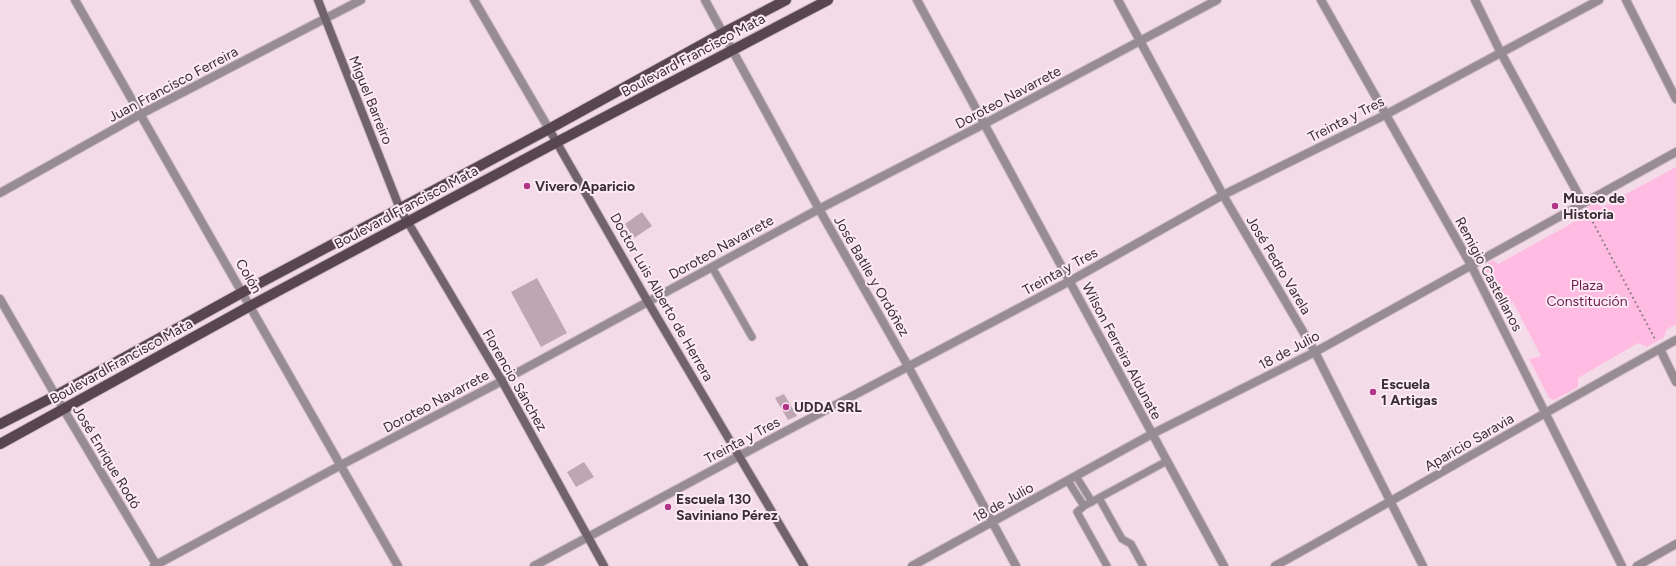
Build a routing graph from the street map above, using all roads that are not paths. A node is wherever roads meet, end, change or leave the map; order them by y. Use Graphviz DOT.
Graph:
graph roads {
  1 [pos="75,0"];
  2 [pos="318,0"];
  3 [pos="361,0"];
  4 [pos="474,0"];
  5 [pos="705,0"];
  6 [pos="786,0"];
  7 [pos="828,0"];
  8 [pos="917,0"];
  9 [pos="1118,0"];
  10 [pos="1217,0"];
  11 [pos="1321,0"];
  12 [pos="1475,0"];
  13 [pos="1599,0"];
  14 [pos="1626,0"];
  15 [pos="324,19"];
  16 [pos="723,33"];
  17 [pos="1141,42"];
  18 [pos="733,50"];
  19 [pos="1500,52"];
  20 [pos="1676,99"];
  21 [pos="141,114"];
  22 [pos="1385,115"];
  23 [pos="984,124"];
  24 [pos="549,129"];
  25 [pos="557,142"];
  26 [pos="1676,152"];
  27 [pos="0,193"];
  28 [pos="1223,195"];
  29 [pos="1583,203"];
  30 [pos="400,209"];
  31 [pos="819,209"];
  32 [pos="408,222"];
  33 [pos="1471,265"];
  34 [pos="712,267"];
  35 [pos="1070,281"];
  36 [pos="243,292"];
  37 [pos="0,299"];
  38 [pos="648,302"];
  39 [pos="250,306"];
  40 [pos="752,337"];
  41 [pos="1676,340"];
  42 [pos="1660,349"];
  43 [pos="1315,352"];
  44 [pos="908,366"];
  45 [pos="502,381"];
  46 [pos="1676,382"];
  47 [pos="55,396"];
  48 [pos="64,410"];
  49 [pos="1546,413"];
  50 [pos="0,424"];
  51 [pos="1152,434"];
  52 [pos="0,444"];
  53 [pos="739,456"];
  54 [pos="1167,461"];
  55 [pos="341,465"];
  56 [pos="1076,476"];
  57 [pos="1068,481"];
  58 [pos="1099,498"];
  59 [pos="1092,502"];
  60 [pos="1391,502"];
  61 [pos="1084,506"];
  62 [pos="992,522"];
  63 [pos="588,538"];
  64 [pos="1676,544"];
  65 [pos="1104,565"];
  66 [pos="156,566"];
  67 [pos="398,566"];
  68 [pos="534,566"];
  69 [pos="604,566"];
  70 [pos="804,566"];
  71 [pos="912,566"];
  72 [pos="1016,566"];
  73 [pos="1143,566"];
  74 [pos="1224,566"];
  75 [pos="1275,566"];
  76 [pos="1423,566"];
  77 [pos="1622,566"];
  78 [pos="1637,566"];
  1 -- 21 [label="street, Colón"];
  2 -- 15 [label="street, Miguel Barreiro"];
  3 -- 15 [label="street, Juan Francisco Ferreira"];
  4 -- 24 [label="street, Doctor Luis Alberto de Herrera"];
  5 -- 16 [label="street, José Batlle y Ordóñez"];
  6 -- 16 [label="main road, Boulevard Francisco Mata"];
  7 -- 18 [label="main road, Boulevard Francisco Mata"];
  8 -- 23 [label="street, Wilson Ferreira Aldunate"];
  9 -- 17 [label="street, José Pedro Varela"];
  10 -- 17 [label="street, Doroteo Navarrete"];
  11 -- 22 [label="street, Remigio Castellanos"];
  12 -- 19 [label="street"];
  13 -- 19 [label="street, Treinta y Tres"];
  14 -- 20 [label="street"];
  15 -- 21 [label="street, Juan Francisco Ferreira"];
  15 -- 30 [label="street, Miguel Barreiro"];
  16 -- 18 [label="street, José Batlle y Ordóñez"];
  16 -- 24 [label="main road, Boulevard Francisco Mata"];
  17 -- 23 [label="street, Doroteo Navarrete"];
  17 -- 28 [label="street, José Pedro Varela"];
  18 -- 25 [label="main road, Boulevard Francisco Mata"];
  18 -- 31 [label="street, José Batlle y Ordóñez"];
  19 -- 22 [label="street, Treinta y Tres"];
  19 -- 29 [label="street"];
  21 -- 27 [label="street, Juan Francisco Ferreira"];
  21 -- 36 [label="street, Colón"];
  22 -- 28 [label="street, Treinta y Tres"];
  22 -- 33 [label="street, Remigio Castellanos"];
  23 -- 31 [label="street, Doroteo Navarrete"];
  23 -- 35 [label="street, Wilson Ferreira Aldunate"];
  24 -- 25 [label="street, Doctor Luis Alberto de Herrera"];
  24 -- 30 [label="main road, Boulevard Francisco Mata"];
  25 -- 32 [label="main road, Boulevard Francisco Mata"];
  25 -- 38 [label="street, Doctor Luis Alberto de Herrera"];
  26 -- 29 [label="street, 18 de Julio"];
  28 -- 35 [label="street, Treinta y Tres"];
  28 -- 43 [label="street, José Pedro Varela"];
  29 -- 33 [label="street, 18 de Julio"];
  30 -- 32 [label="street, Florencio Sánchez"];
  30 -- 36 [label="main road, Boulevard Francisco Mata"];
  31 -- 34 [label="street, Doroteo Navarrete"];
  31 -- 44 [label="street, José Batlle y Ordóñez"];
  32 -- 39 [label="main road, Boulevard Francisco Mata"];
  32 -- 45 [label="street, Florencio Sánchez"];
  33 -- 43 [label="street, 18 de Julio"];
  33 -- 49 [label="street, Remigio Castellanos"];
  34 -- 38 [label="street, Doroteo Navarrete"];
  34 -- 40 [label="lane"];
  35 -- 44 [label="street, Treinta y Tres"];
  35 -- 51 [label="street, Wilson Ferreira Aldunate"];
  36 -- 39 [label="street, Colón"];
  36 -- 47 [label="main road, Boulevard Francisco Mata"];
  37 -- 47 [label="street, José Enrique Rodó"];
  38 -- 45 [label="street, Doroteo Navarrete"];
  38 -- 53 [label="street, Doctor Luis Alberto de Herrera"];
  39 -- 48 [label="main road, Boulevard Francisco Mata"];
  39 -- 55 [label="street, Colón"];
  41 -- 42 [label="street, Aparicio Saravia"];
  42 -- 46 [label="street"];
  42 -- 49 [label="street, Aparicio Saravia"];
  43 -- 51 [label="street, 18 de Julio"];
  43 -- 60 [label="street, José Pedro Varela"];
  44 -- 53 [label="street, Treinta y Tres"];
  44 -- 62 [label="street, José Batlle y Ordóñez"];
  45 -- 55 [label="street, Doroteo Navarrete"];
  45 -- 63 [label="street, Florencio Sánchez"];
  47 -- 48 [label="street, José Enrique Rodó"];
  47 -- 50 [label="main road, Boulevard Francisco Mata"];
  48 -- 52 [label="main road, Boulevard Francisco Mata"];
  48 -- 66 [label="street, José Enrique Rodó"];
  49 -- 60 [label="street, Aparicio Saravia"];
  49 -- 77 [label="street, Remigio Castellanos"];
  51 -- 54 [label="street, Wilson Ferreira Aldunate"];
  51 -- 56 [label="street, 18 de Julio"];
  53 -- 63 [label="street, Treinta y Tres"];
  53 -- 70 [label="street, Doctor Luis Alberto de Herrera"];
  54 -- 58 [label="lane"];
  54 -- 74 [label="street, Wilson Ferreira Aldunate"];
  55 -- 66 [label="street, Doroteo Navarrete"];
  55 -- 67 [label="street, Colón"];
  56 -- 57 [label="street, 18 de Julio"];
  56 -- 59 [label="lane"];
  57 -- 61 [label="lane"];
  57 -- 62 [label="street, 18 de Julio"];
  58 -- 59 [label="lane"];
  58 -- 73 [label="lane"];
  59 -- 61 [label="lane"];
  60 -- 75 [label="street, Aparicio Saravia"];
  60 -- 76 [label="street, José Pedro Varela"];
  61 -- 65 [label="lane"];
  62 -- 71 [label="street, 18 de Julio"];
  62 -- 72 [label="street, José Batlle y Ordóñez"];
  63 -- 68 [label="street, Treinta y Tres"];
  63 -- 69 [label="street, Florencio Sánchez"];
  64 -- 78 [label="street"];
}
